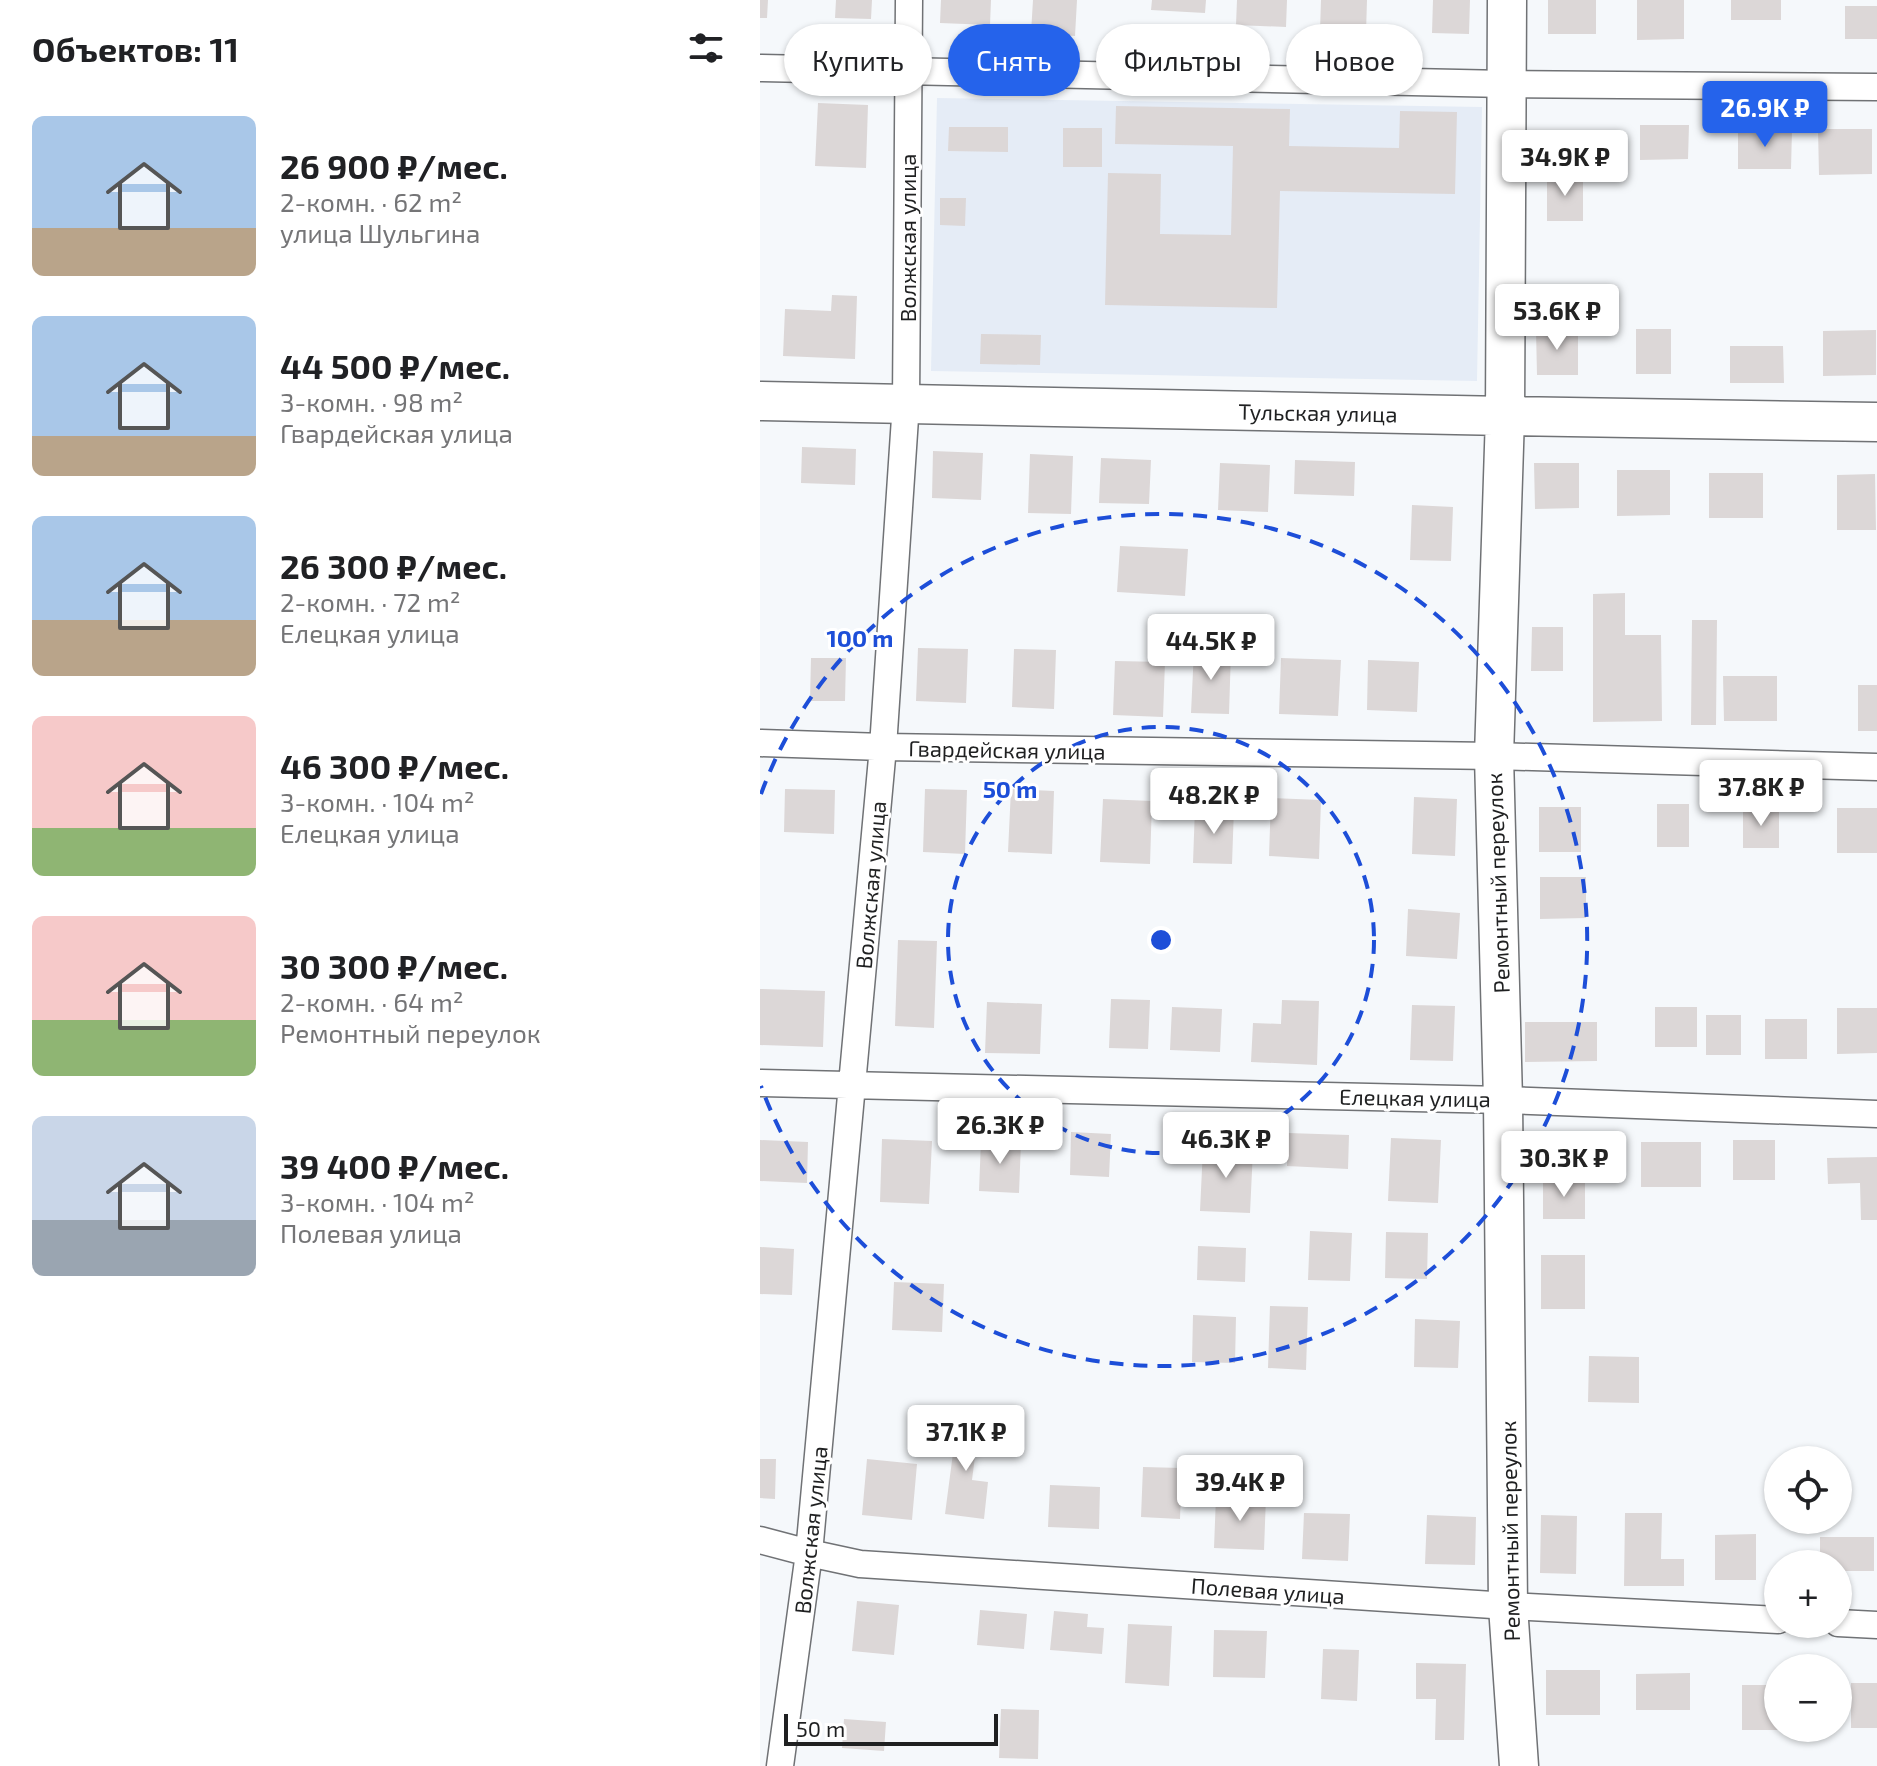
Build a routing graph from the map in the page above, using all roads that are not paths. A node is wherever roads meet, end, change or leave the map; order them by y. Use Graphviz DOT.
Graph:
graph roads {
  1 [pos="909,0"];
  2 [pos="1507,0"];
  3 [pos="909,24"];
  4 [pos="760,68"];
  5 [pos="784,68"];
  6 [pos="932,72"];
  7 [pos="1506,84"];
  8 [pos="1877,87"];
  9 [pos="908,96"];
  10 [pos="760,401"];
  11 [pos="906,403"];
  12 [pos="1505,416"];
  13 [pos="1877,422"];
  14 [pos="760,743"];
  15 [pos="883,747"];
  16 [pos="1494,756"];
  17 [pos="1877,767"];
  18 [pos="760,1083"];
  19 [pos="851,1083"];
  20 [pos="1503,1100"];
  21 [pos="1877,1114"];
  22 [pos="760,1540"];
  23 [pos="809,1553"];
  24 [pos="1508,1606"];
  25 [pos="1764,1619"];
  26 [pos="1852,1624"];
  27 [pos="1877,1625"];
  28 [pos="780,1766"];
  29 [pos="1519,1766"];
  1 -- 3 [label="street, Волжская улица"];
  2 -- 7 [label="main road, Ремонтный переулок"];
  4 -- 5 [label="street"];
  6 -- 7 [label="street"];
  7 -- 8 [label="street"];
  7 -- 12 [label="main road, Ремонтный переулок"];
  9 -- 11 [label="street, Волжская улица"];
  10 -- 11 [label="main road, Тульская улица"];
  11 -- 12 [label="main road, Тульская улица"];
  11 -- 15 [label="street, Волжская улица"];
  12 -- 13 [label="main road, Тульская улица"];
  12 -- 16 [label="main road, Ремонтный переулок"];
  14 -- 15 [label="street, Гвардейская улица"];
  15 -- 16 [label="street, Гвардейская улица"];
  15 -- 19 [label="street, Волжская улица"];
  16 -- 17 [label="street, Гвардейская улица"];
  16 -- 20 [label="main road, Ремонтный переулок"];
  18 -- 19 [label="street, Елецкая улица"];
  19 -- 20 [label="street, Елецкая улица"];
  19 -- 23 [label="street, Волжская улица"];
  20 -- 21 [label="street, Елецкая улица"];
  20 -- 24 [label="main road, Ремонтный переулок"];
  22 -- 23 [label="street, Полевая улица"];
  23 -- 24 [label="street, Полевая улица"];
  23 -- 28 [label="street, Волжская улица"];
  24 -- 25 [label="street, Полевая улица"];
  24 -- 29 [label="main road, Ремонтный переулок"];
  26 -- 27 [label="street"];
}
